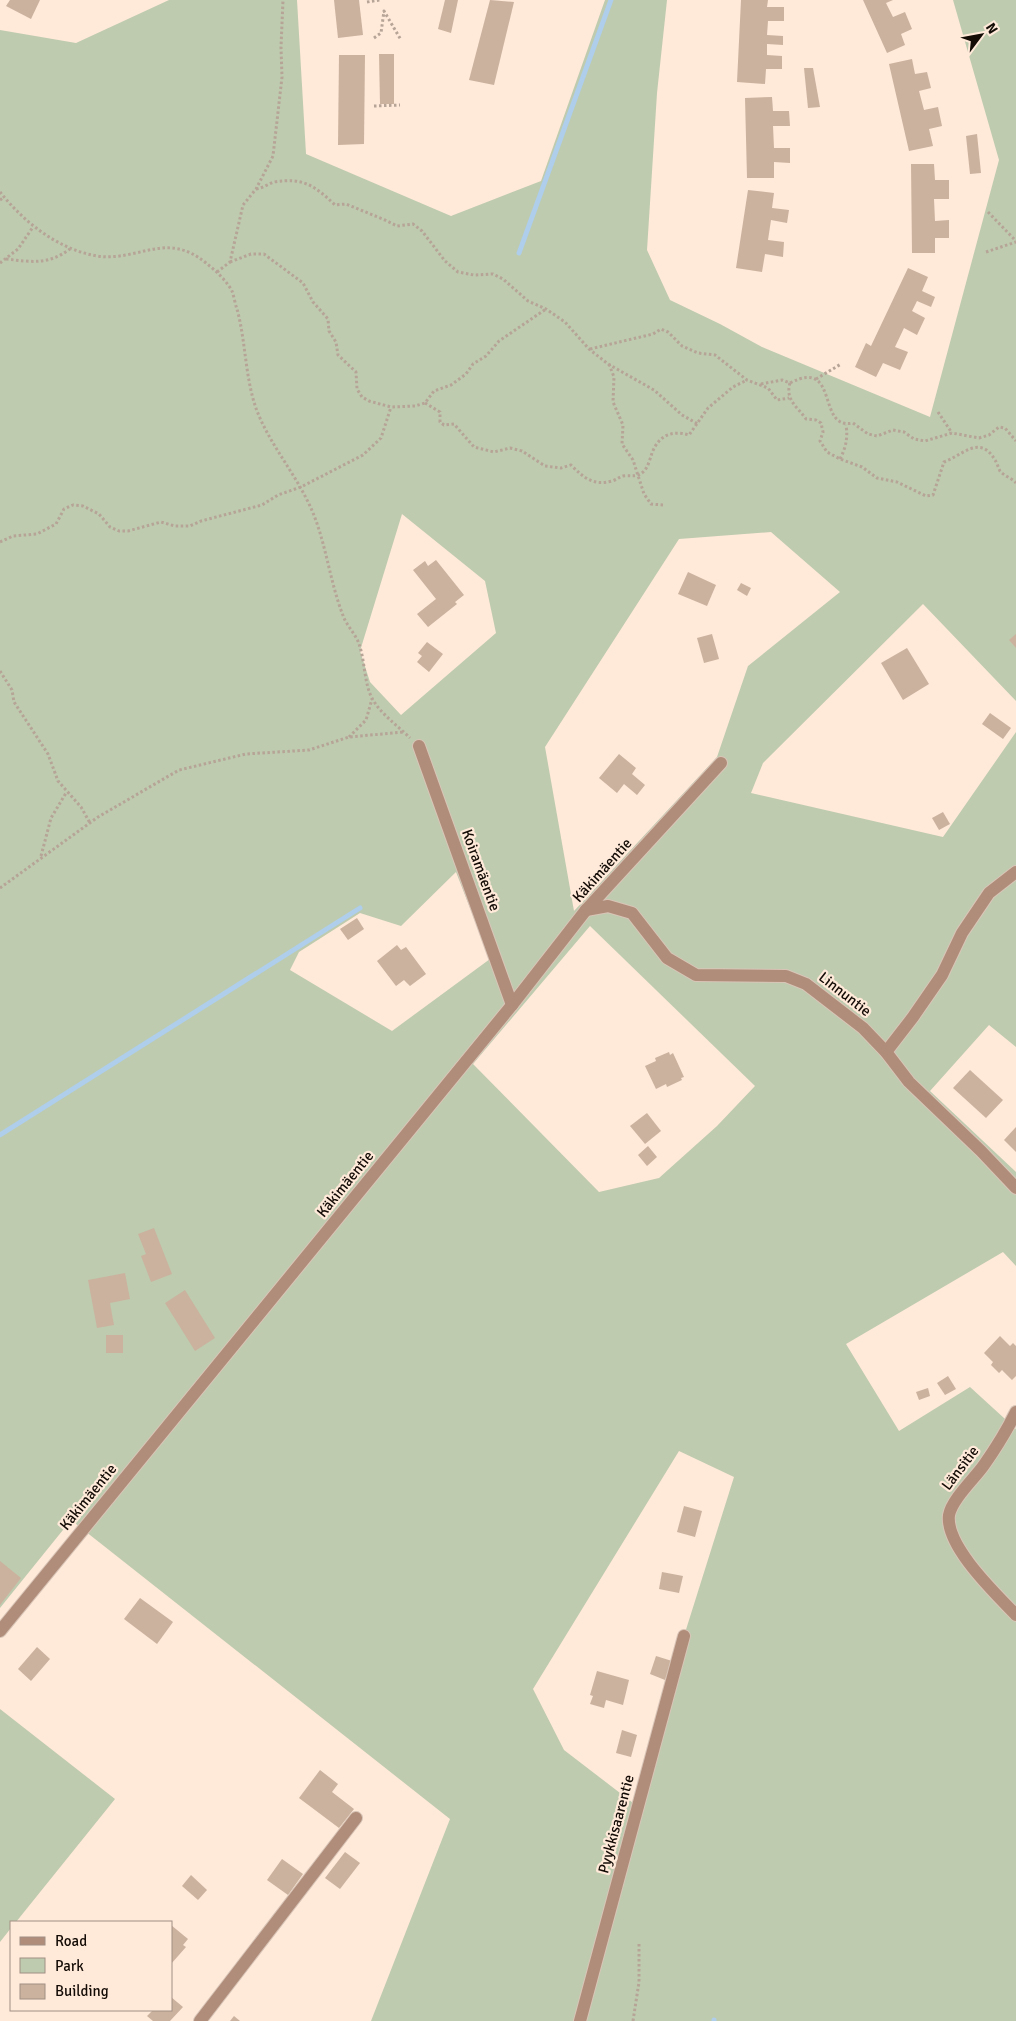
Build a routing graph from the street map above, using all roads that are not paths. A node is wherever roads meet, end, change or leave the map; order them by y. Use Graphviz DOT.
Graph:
graph roads {
  1 [pos="419,746"];
  2 [pos="721,763"];
  3 [pos="1016,872"];
  4 [pos="586,910"];
  5 [pos="512,1005"];
  6 [pos="886,1052"];
  7 [pos="1016,1188"];
  8 [pos="1016,1412"];
  9 [pos="1016,1615"];
  10 [pos="0,1631"];
  11 [pos="684,1636"];
  12 [pos="356,1818"];
  13 [pos="200,2021"];
  14 [pos="580,2021"];
  1 -- 5 [label="street, Koiramäentie"];
  2 -- 4 [label="street, Käkimäentie"];
  3 -- 6 [label="street"];
  4 -- 5 [label="street, Käkimäentie"];
  4 -- 6 [label="street, Linnuntie"];
  5 -- 10 [label="street, Käkimäentie"];
  6 -- 7 [label="street, Linnuntie"];
  8 -- 9 [label="street, Länsitie"];
  11 -- 14 [label="street, Pyykkisaarentie"];
  12 -- 13 [label="street"];
}
